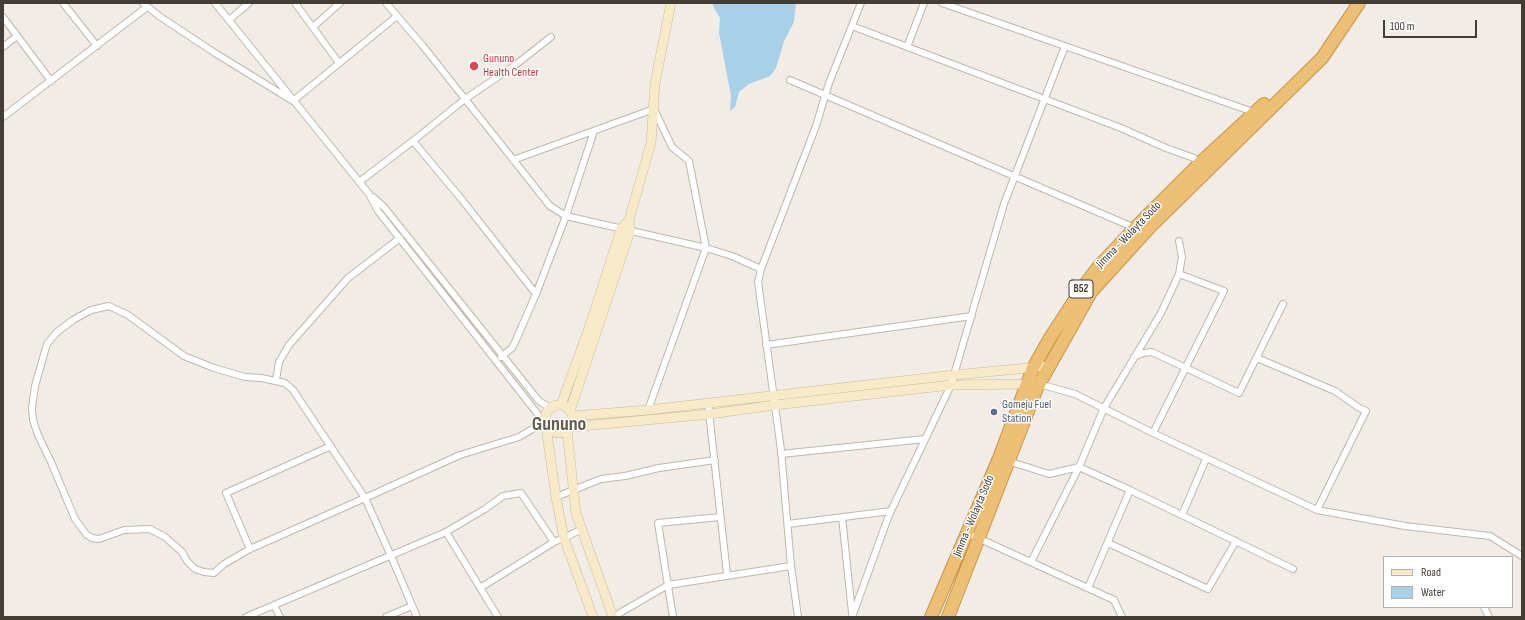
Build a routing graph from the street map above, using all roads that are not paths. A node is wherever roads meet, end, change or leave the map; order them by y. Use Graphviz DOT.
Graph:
graph roads {
  1 [pos="63,3"];
  2 [pos="215,3"];
  3 [pos="249,3"];
  4 [pos="295,3"];
  5 [pos="340,3"];
  6 [pos="386,3"];
  7 [pos="671,3"];
  8 [pos="861,3"];
  9 [pos="924,3"];
  10 [pos="942,3"];
  11 [pos="1359,3"];
  12 [pos="145,5"];
  13 [pos="3,16"];
  14 [pos="397,16"];
  15 [pos="228,20"];
  16 [pos="852,26"];
  17 [pos="313,27"];
  18 [pos="17,36"];
  19 [pos="551,37"];
  20 [pos="96,46"];
  21 [pos="1065,46"];
  22 [pos="3,47"];
  23 [pos="907,47"];
  24 [pos="340,63"];
  25 [pos="790,80"];
  26 [pos="52,81"];
  27 [pos="825,95"];
  28 [pos="1044,98"];
  29 [pos="465,99"];
  30 [pos="294,101"];
  31 [pos="654,109"];
  32 [pos="1259,114"];
  33 [pos="3,117"];
  34 [pos="594,131"];
  35 [pos="413,141"];
  36 [pos="513,160"];
  37 [pos="1199,164"];
  38 [pos="1015,176"];
  39 [pos="359,182"];
  40 [pos="368,194"];
  41 [pos="566,216"];
  42 [pos="1135,228"];
  43 [pos="626,230"];
  44 [pos="400,238"];
  45 [pos="1179,241"];
  46 [pos="706,248"];
  47 [pos="611,260"];
  48 [pos="621,262"];
  49 [pos="761,269"];
  50 [pos="1179,274"];
  51 [pos="604,283"];
  52 [pos="613,285"];
  53 [pos="536,294"];
  54 [pos="1284,304"];
  55 [pos="972,316"];
  56 [pos="593,330"];
  57 [pos="766,345"];
  58 [pos="503,355"];
  59 [pos="1134,357"];
  60 [pos="1257,358"];
  61 [pos="497,360"];
  62 [pos="1049,366"];
  63 [pos="1033,368"];
  64 [pos="1186,368"];
  65 [pos="954,375"];
  66 [pos="276,380"];
  67 [pos="1034,384"];
  68 [pos="951,385"];
  69 [pos="774,400"];
  70 [pos="708,403"];
  71 [pos="561,405"];
  72 [pos="550,408"];
  73 [pos="1104,408"];
  74 [pos="648,410"];
  75 [pos="572,413"];
  76 [pos="710,414"];
  77 [pos="546,425"];
  78 [pos="569,429"];
  79 [pos="1152,434"];
  80 [pos="925,439"];
  81 [pos="331,446"];
  82 [pos="781,454"];
  83 [pos="1004,459"];
  84 [pos="715,460"];
  85 [pos="1206,460"];
  86 [pos="1079,467"];
  87 [pos="573,490"];
  88 [pos="1130,490"];
  89 [pos="556,497"];
  90 [pos="364,498"];
  91 [pos="1317,510"];
  92 [pos="891,511"];
  93 [pos="1182,515"];
  94 [pos="720,517"];
  95 [pos="842,517"];
  96 [pos="788,524"];
  97 [pos="582,529"];
  98 [pos="446,532"];
  99 [pos="973,536"];
  100 [pos="564,538"];
  101 [pos="1236,541"];
  102 [pos="554,542"];
  103 [pos="1108,543"];
  104 [pos="250,549"];
  105 [pos="391,556"];
  106 [pos="1522,556"];
  107 [pos="1031,562"];
  108 [pos="791,566"];
  109 [pos="1293,569"];
  110 [pos="727,574"];
  111 [pos="668,584"];
  112 [pos="480,588"];
  113 [pos="1088,588"];
  114 [pos="274,605"];
  115 [pos="412,606"];
  116 [pos="1484,608"];
  117 [pos="852,616"];
  118 [pos="246,617"];
  119 [pos="280,617"];
  120 [pos="386,617"];
  121 [pos="417,617"];
  122 [pos="498,617"];
  123 [pos="593,617"];
  124 [pos="613,617"];
  125 [pos="674,617"];
  126 [pos="798,617"];
  127 [pos="931,617"];
  128 [pos="948,617"];
  129 [pos="1122,617"];
  130 [pos="1489,617"];
  1 -- 20 [label="street"];
  2 -- 15 [label="street"];
  3 -- 15 [label="street"];
  4 -- 17 [label="street"];
  5 -- 17 [label="street"];
  6 -- 14 [label="street"];
  7 -- 31 [label="main road"];
  8 -- 16 [label="street"];
  9 -- 23 [label="street"];
  10 -- 21 [label="street"];
  11 -- 32 [label="highway, Jimma - Wolayta Sodo / B52"];
  12 -- 20 [label="street"];
  12 -- 30 [label="street"];
  13 -- 18 [label="street"];
  14 -- 24 [label="street"];
  14 -- 29 [label="street"];
  15 -- 30 [label="street"];
  16 -- 23 [label="street"];
  16 -- 27 [label="street"];
  17 -- 24 [label="street"];
  18 -- 22 [label="street"];
  18 -- 26 [label="street"];
  19 -- 29 [label="street"];
  20 -- 26 [label="street"];
  21 -- 28 [label="street"];
  21 -- 32 [label="street"];
  23 -- 28 [label="street"];
  24 -- 30 [label="street"];
  25 -- 27 [label="street"];
  26 -- 33 [label="street"];
  27 -- 38 [label="street"];
  27 -- 49 [label="street"];
  28 -- 37 [label="street"];
  28 -- 38 [label="street"];
  29 -- 35 [label="street"];
  29 -- 36 [label="street"];
  30 -- 39 [label="street"];
  31 -- 34 [label="street"];
  31 -- 43 [label="main road"];
  31 -- 46 [label="street"];
  32 -- 37 [label="highway, Jimma - Wolayta Sodo / B52"];
  32 -- 62 [label="highway, Jimma - Wolayta Sodo / B52"];
  34 -- 36 [label="street"];
  34 -- 41 [label="street"];
  35 -- 39 [label="street"];
  35 -- 53 [label="street"];
  36 -- 41 [label="street"];
  37 -- 42 [label="highway, Jimma - Wolayta Sodo / B52"];
  38 -- 42 [label="street"];
  38 -- 55 [label="street"];
  39 -- 40 [label="street"];
  40 -- 44 [label="street"];
  40 -- 58 [label="street"];
  41 -- 43 [label="street"];
  41 -- 53 [label="street"];
  42 -- 63 [label="highway, Jimma - Wolayta Sodo / B52"];
  43 -- 46 [label="street"];
  43 -- 47 [label="main road"];
  43 -- 48 [label="main road"];
  44 -- 61 [label="street"];
  44 -- 66 [label="street"];
  45 -- 50 [label="street"];
  46 -- 49 [label="street"];
  46 -- 74 [label="street"];
  47 -- 48 [label="main road"];
  47 -- 51 [label="main road"];
  48 -- 52 [label="main road"];
  49 -- 57 [label="street"];
  50 -- 59 [label="street"];
  50 -- 64 [label="street"];
  51 -- 52 [label="main road"];
  51 -- 56 [label="main road"];
  52 -- 56 [label="main road"];
  53 -- 58 [label="street"];
  54 -- 60 [label="street"];
  55 -- 57 [label="street"];
  55 -- 65 [label="street"];
  56 -- 71 [label="main road"];
  56 -- 75 [label="main road"];
  57 -- 69 [label="street"];
  58 -- 61 [label="street"];
  58 -- 72 [label="street"];
  59 -- 64 [label="street"];
  59 -- 73 [label="street"];
  60 -- 64 [label="street"];
  60 -- 91 [label="street"];
  61 -- 77 [label="street"];
  62 -- 63 [label="main road"];
  62 -- 67 [label="highway, Jimma - Wolayta Sodo / B52"];
  63 -- 65 [label="main road"];
  63 -- 67 [label="highway, Jimma - Wolayta Sodo / B52"];
  64 -- 79 [label="street"];
  65 -- 68 [label="street"];
  65 -- 69 [label="main road"];
  66 -- 81 [label="street"];
  66 -- 104 [label="street"];
  67 -- 68 [label="main road"];
  67 -- 73 [label="street"];
  67 -- 83 [label="highway, Jimma - Wolayta Sodo / B52"];
  68 -- 69 [label="main road"];
  68 -- 80 [label="street"];
  69 -- 70 [label="main road"];
  69 -- 76 [label="main road"];
  69 -- 82 [label="street"];
  70 -- 74 [label="main road"];
  70 -- 76 [label="street"];
  71 -- 72 [label="main road"];
  71 -- 75 [label="main road"];
  72 -- 77 [label="main road"];
  73 -- 79 [label="street"];
  73 -- 86 [label="street"];
  74 -- 75 [label="main road"];
  75 -- 78 [label="main road"];
  76 -- 78 [label="main road"];
  76 -- 84 [label="street"];
  77 -- 78 [label="main road"];
  77 -- 89 [label="main road"];
  77 -- 90 [label="street"];
  78 -- 87 [label="main road"];
  79 -- 85 [label="street"];
  80 -- 82 [label="street"];
  80 -- 92 [label="street"];
  81 -- 90 [label="street"];
  81 -- 104 [label="street"];
  82 -- 96 [label="street"];
  83 -- 86 [label="street"];
  83 -- 99 [label="highway, Jimma - Wolayta Sodo / B52"];
  84 -- 87 [label="street"];
  84 -- 94 [label="street"];
  85 -- 91 [label="street"];
  85 -- 93 [label="street"];
  86 -- 88 [label="street"];
  86 -- 107 [label="street"];
  87 -- 89 [label="street"];
  87 -- 97 [label="main road"];
  88 -- 93 [label="street"];
  88 -- 103 [label="street"];
  89 -- 100 [label="main road"];
  90 -- 104 [label="street"];
  90 -- 105 [label="street"];
  91 -- 106 [label="street"];
  92 -- 95 [label="street"];
  92 -- 117 [label="street"];
  93 -- 101 [label="street"];
  94 -- 110 [label="street"];
  94 -- 111 [label="street"];
  95 -- 96 [label="street"];
  95 -- 117 [label="street"];
  96 -- 108 [label="street"];
  97 -- 100 [label="street"];
  97 -- 124 [label="main road"];
  98 -- 102 [label="street"];
  98 -- 105 [label="street"];
  98 -- 112 [label="street"];
  99 -- 107 [label="street"];
  99 -- 127 [label="highway, Jimma - Wolayta Sodo / B52"];
  99 -- 128 [label="highway, Jimma - Wolayta Sodo / B52"];
  100 -- 102 [label="street"];
  100 -- 123 [label="main road"];
  101 -- 103 [label="street"];
  101 -- 109 [label="street"];
  102 -- 112 [label="street"];
  103 -- 113 [label="street"];
  105 -- 114 [label="street"];
  105 -- 115 [label="street"];
  107 -- 113 [label="street"];
  108 -- 110 [label="street"];
  108 -- 126 [label="street"];
  110 -- 111 [label="street"];
  111 -- 124 [label="street"];
  111 -- 125 [label="street"];
  112 -- 122 [label="street"];
  113 -- 129 [label="street"];
  114 -- 118 [label="street"];
  114 -- 119 [label="street"];
  115 -- 120 [label="street"];
  115 -- 121 [label="street"];
  116 -- 130 [label="street"];
}
